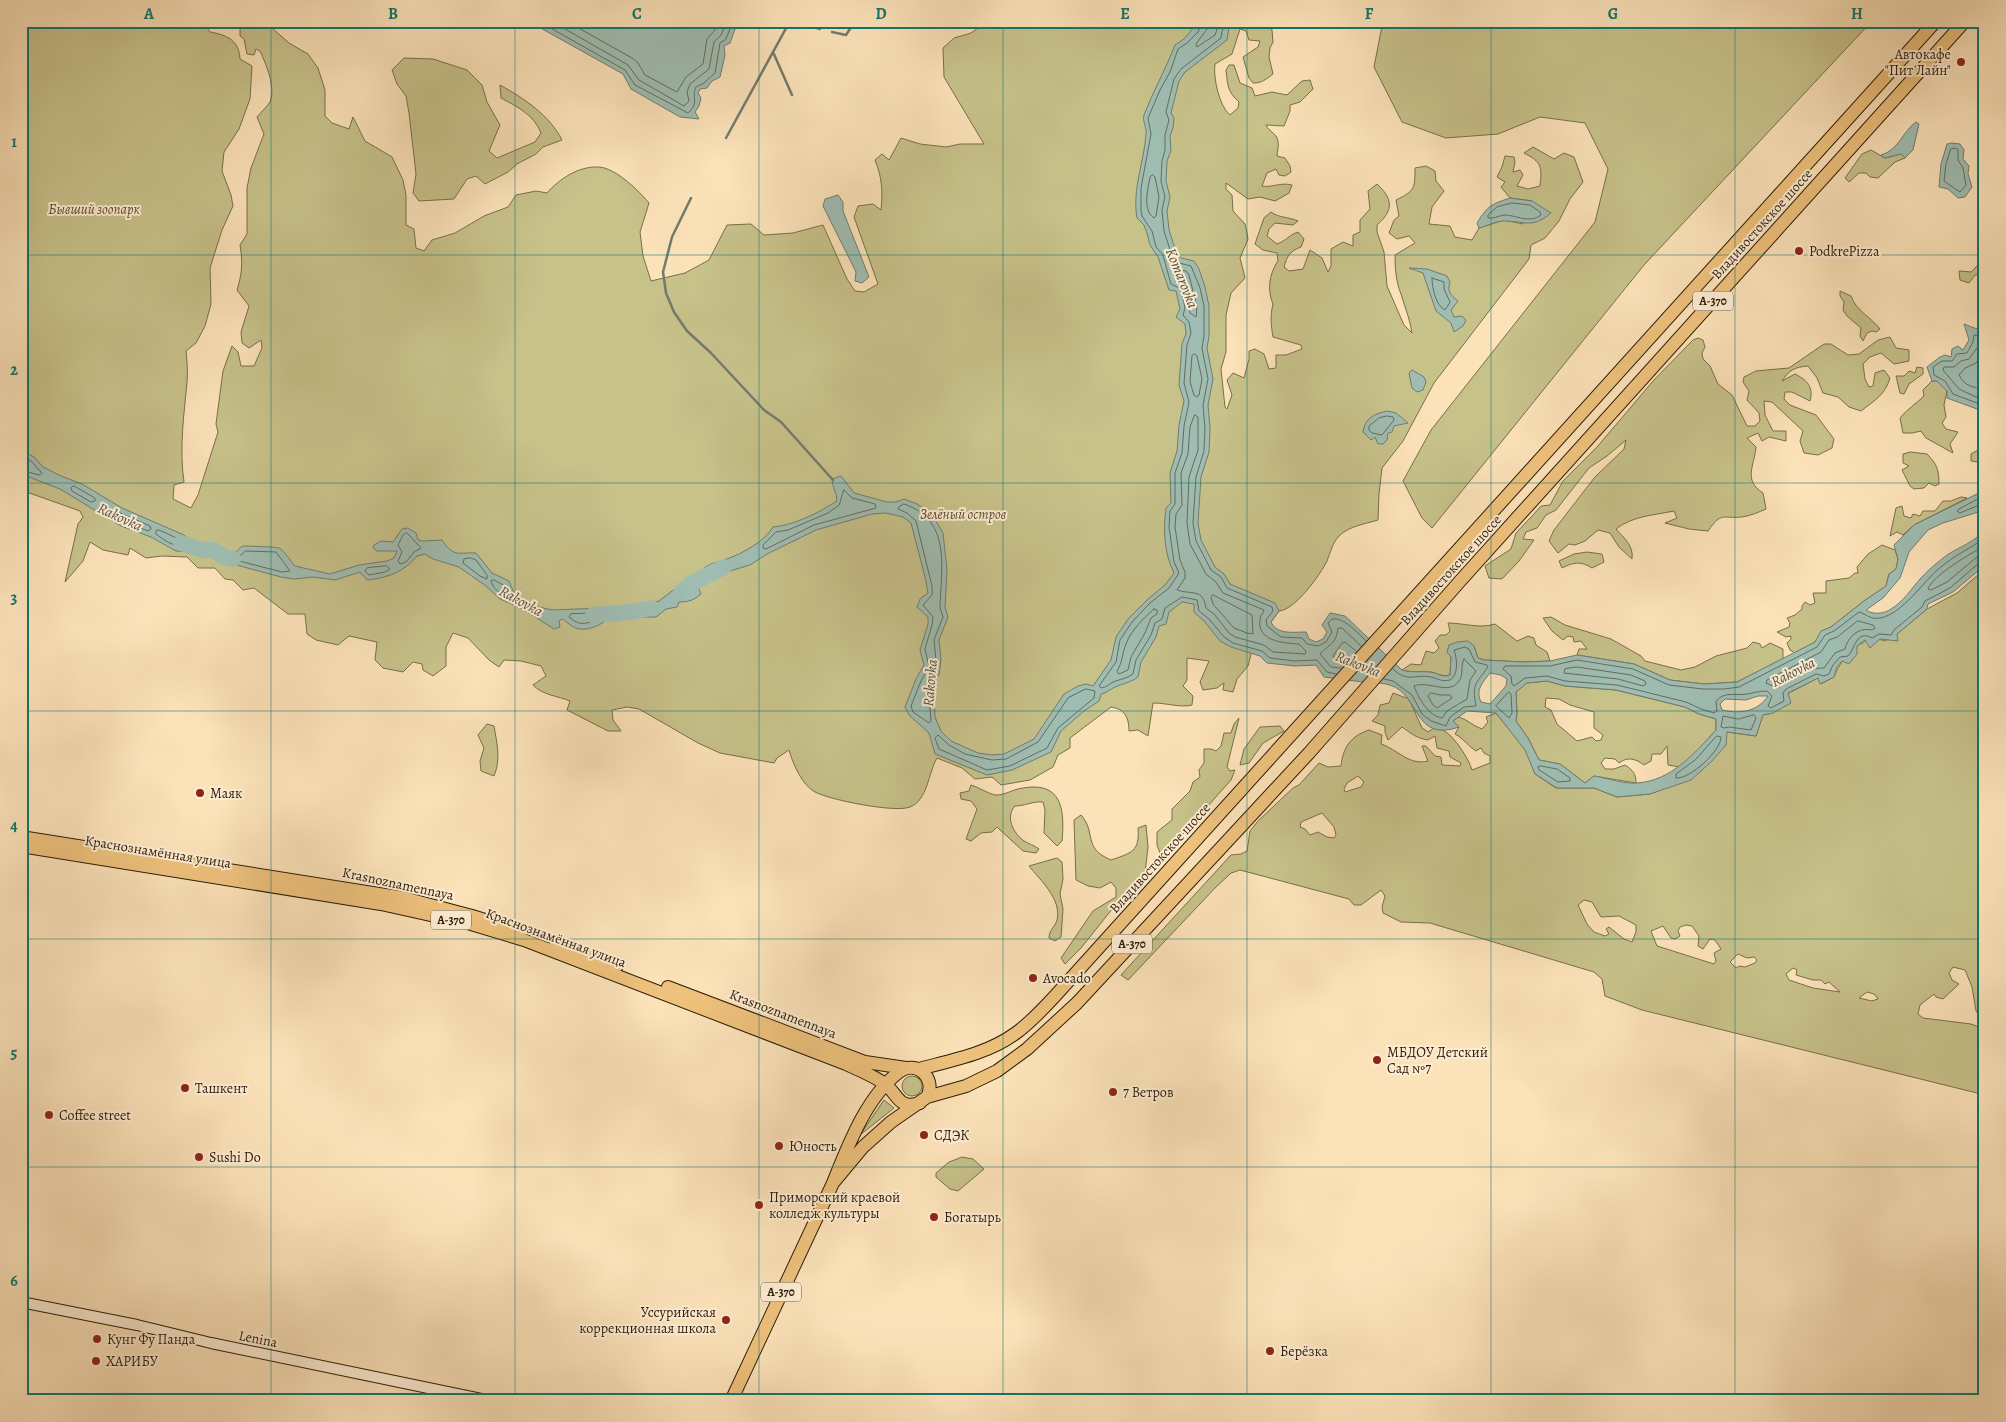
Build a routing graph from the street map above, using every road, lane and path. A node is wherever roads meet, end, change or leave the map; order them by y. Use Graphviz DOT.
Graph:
graph roads {
  1 [pos="1936,21"];
  2 [pos="1965,21"];
  3 [pos="1534,467"];
  4 [pos="1549,483"];
  5 [pos="1243,790"];
  6 [pos="1260,806"];
  7 [pos="21,837"];
  8 [pos="21,846"];
  9 [pos="184,867"];
  10 [pos="421,908"];
  11 [pos="912,1069"];
  12 [pos="886,1085"];
  13 [pos="923,1100"];
  14 [pos="833,1183"];
  15 [pos="21,1302"];
  16 [pos="491,1401"];
  17 [pos="731,1401"];
  1 -- 3 [label="highway, Владивостокское шоссе / А-370"];
  2 -- 4 [label="highway, Владивостокское шоссе / А-370"];
  3 -- 4 [label="highway"];
  3 -- 5 [label="highway, Владивостокское шоссе / А-370"];
  4 -- 6 [label="highway, Владивостокское шоссе / А-370"];
  5 -- 6 [label="highway"];
  5 -- 11 [label="highway, Владивостокское шоссе / А-370"];
  6 -- 13 [label="highway, Владивостокское шоссе / А-370"];
  7 -- 9 [label="highway, Krasnoznamennaya / А-370"];
  8 -- 9 [label="highway, Краснознамённая улица / А-370"];
  9 -- 10 [label="highway, Krasnoznamennaya / А-370"];
  10 -- 11 [label="highway, Краснознамённая улица / А-370"];
  10 -- 12 [label="highway, Краснознамённая улица / А-370"];
  11 -- 12 [label="highway, А-370"];
  11 -- 13 [label="highway"];
  12 -- 13 [label="highway, А-370"];
  12 -- 14 [label="highway, А-370"];
  13 -- 14 [label="highway, А-370"];
  14 -- 17 [label="highway, А-370"];
  15 -- 16 [label="main road, Lenina"];
}
